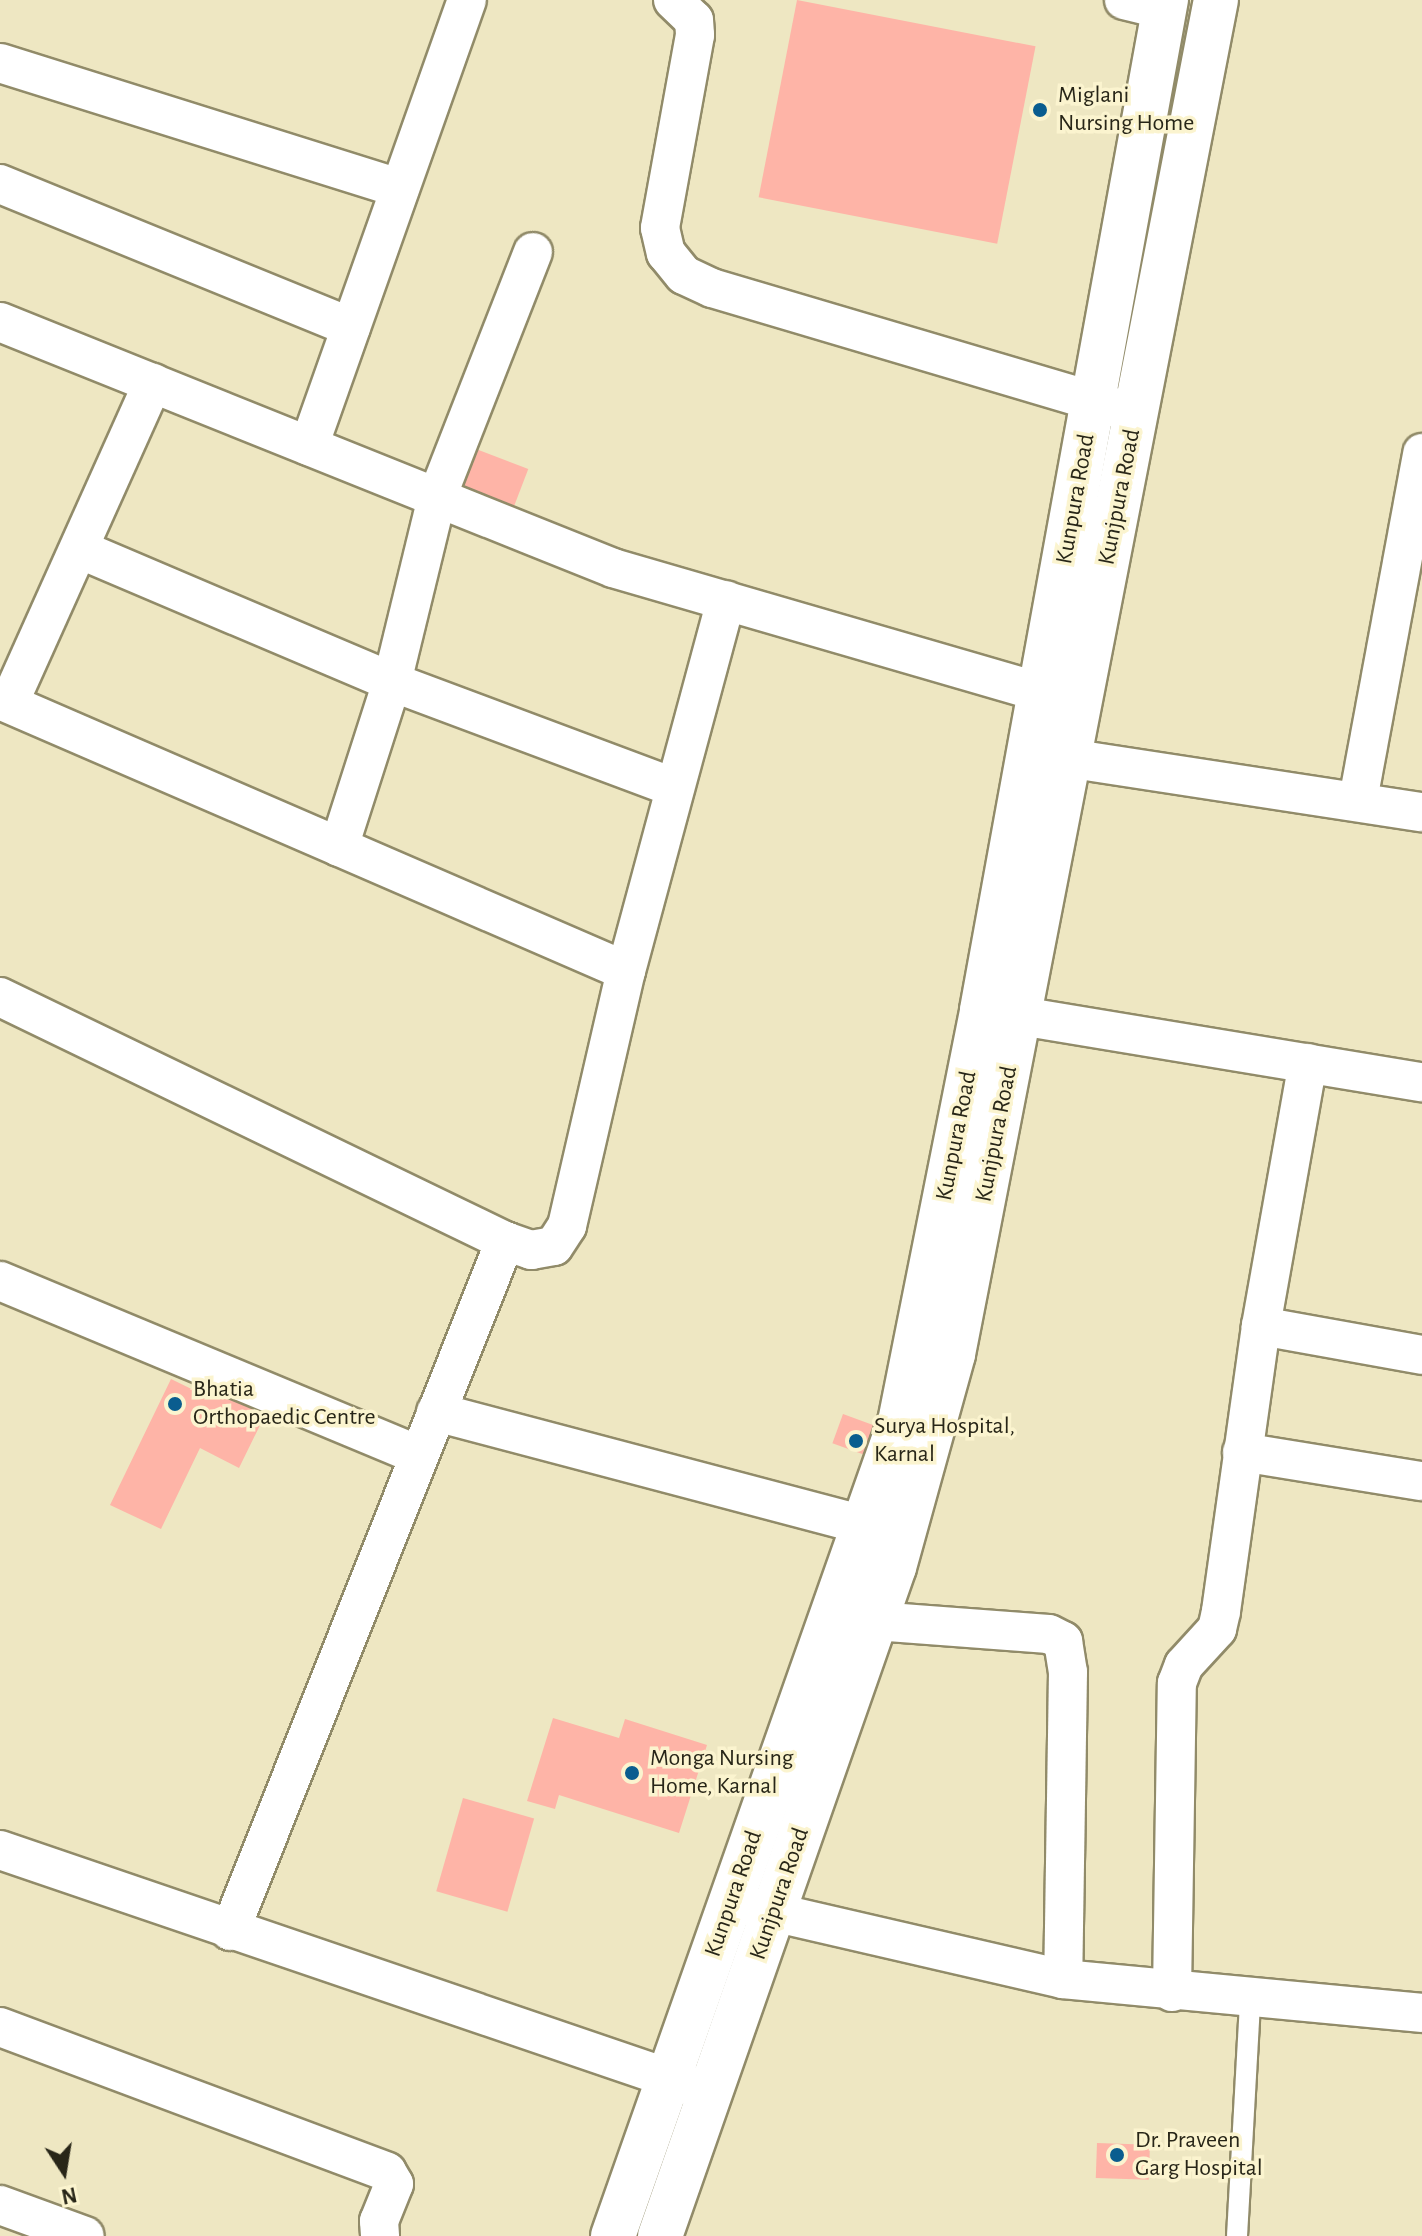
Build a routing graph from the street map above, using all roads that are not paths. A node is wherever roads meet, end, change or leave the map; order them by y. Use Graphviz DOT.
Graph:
graph roads {
  1 [pos="467,0"];
  2 [pos="673,0"];
  3 [pos="1124,0"];
  4 [pos="1216,0"];
  5 [pos="1166,5"];
  6 [pos="0,63"];
  7 [pos="0,184"];
  8 [pos="400,188"];
  9 [pos="533,252"];
  10 [pos="0,322"];
  11 [pos="351,327"];
  12 [pos="153,383"];
  13 [pos="1094,402"];
  14 [pos="1136,413"];
  15 [pos="309,446"];
  16 [pos="1422,453"];
  17 [pos="437,497"];
  18 [pos="79,549"];
  19 [pos="726,600"];
  20 [pos="392,682"];
  21 [pos="1060,699"];
  22 [pos="4,702"];
  23 [pos="1050,755"];
  24 [pos="675,788"];
  25 [pos="1358,800"];
  26 [pos="1422,812"];
  27 [pos="339,847"];
  28 [pos="626,971"];
  29 [pos="0,997"];
  30 [pos="1001,1013"];
  31 [pos="1308,1063"];
  32 [pos="1422,1082"];
  33 [pos="505,1241"];
  34 [pos="0,1281"];
  35 [pos="1261,1326"];
  36 [pos="1422,1355"];
  37 [pos="436,1412"];
  38 [pos="1242,1452"];
  39 [pos="418,1455"];
  40 [pos="1422,1481"];
  41 [pos="883,1530"];
  42 [pos="875,1621"];
  43 [pos="0,1850"];
  44 [pos="731,1902"];
  45 [pos="774,1912"];
  46 [pos="230,1931"];
  47 [pos="1063,1979"];
  48 [pos="1172,1992"];
  49 [pos="1250,2000"];
  50 [pos="1422,2013"];
  51 [pos="0,2027"];
  52 [pos="668,2080"];
  53 [pos="711,2091"];
  54 [pos="0,2205"];
  55 [pos="85,2236"];
  56 [pos="380,2236"];
  57 [pos="613,2236"];
  58 [pos="660,2236"];
  59 [pos="1237,2236"];
  1 -- 8 [label="street"];
  2 -- 13 [label="street"];
  3 -- 5 [label="street"];
  4 -- 14 [label="street, Kunjpura Road"];
  5 -- 13 [label="street, Kunpura Road"];
  6 -- 8 [label="street"];
  7 -- 11 [label="street"];
  8 -- 11 [label="street"];
  9 -- 17 [label="street"];
  10 -- 12 [label="street"];
  11 -- 15 [label="street"];
  12 -- 15 [label="street"];
  12 -- 18 [label="street"];
  13 -- 14 [label="street"];
  13 -- 21 [label="street, Kunpura Road"];
  14 -- 21 [label="street, Kunjpura Road"];
  15 -- 17 [label="street"];
  16 -- 25 [label="street"];
  17 -- 19 [label="street"];
  17 -- 20 [label="street"];
  18 -- 20 [label="street"];
  18 -- 22 [label="street"];
  19 -- 21 [label="street"];
  19 -- 24 [label="street"];
  20 -- 24 [label="street"];
  20 -- 27 [label="street"];
  21 -- 23 [label="street, Kunjpura Road"];
  22 -- 27 [label="street"];
  23 -- 25 [label="street"];
  23 -- 30 [label="street, Kunjpura Road"];
  24 -- 28 [label="street"];
  25 -- 26 [label="street"];
  27 -- 28 [label="street"];
  28 -- 33 [label="street"];
  29 -- 33 [label="street"];
  30 -- 31 [label="street"];
  30 -- 41 [label="street, Kunjpura Road"];
  31 -- 32 [label="street"];
  31 -- 35 [label="street"];
  33 -- 37 [label="street"];
  34 -- 39 [label="street"];
  35 -- 36 [label="street"];
  35 -- 38 [label="street"];
  37 -- 39 [label="street"];
  37 -- 41 [label="street"];
  38 -- 40 [label="street"];
  38 -- 48 [label="street"];
  39 -- 46 [label="street"];
  41 -- 42 [label="street, Kunjpura Road"];
  41 -- 44 [label="street, Kunpura Road"];
  42 -- 45 [label="street, Kunjpura Road"];
  42 -- 47 [label="street"];
  43 -- 46 [label="street"];
  44 -- 45 [label="street"];
  44 -- 52 [label="street, Kunpura Road"];
  45 -- 47 [label="street"];
  45 -- 53 [label="street, Kunjpura Road"];
  46 -- 52 [label="street"];
  47 -- 48 [label="street"];
  48 -- 49 [label="street"];
  49 -- 50 [label="street"];
  49 -- 59 [label="lane"];
  51 -- 56 [label="street"];
  52 -- 53 [label="street"];
  52 -- 57 [label="street, Kunpura Road"];
  53 -- 58 [label="street, Kunjpura Road"];
  54 -- 55 [label="street"];
}
